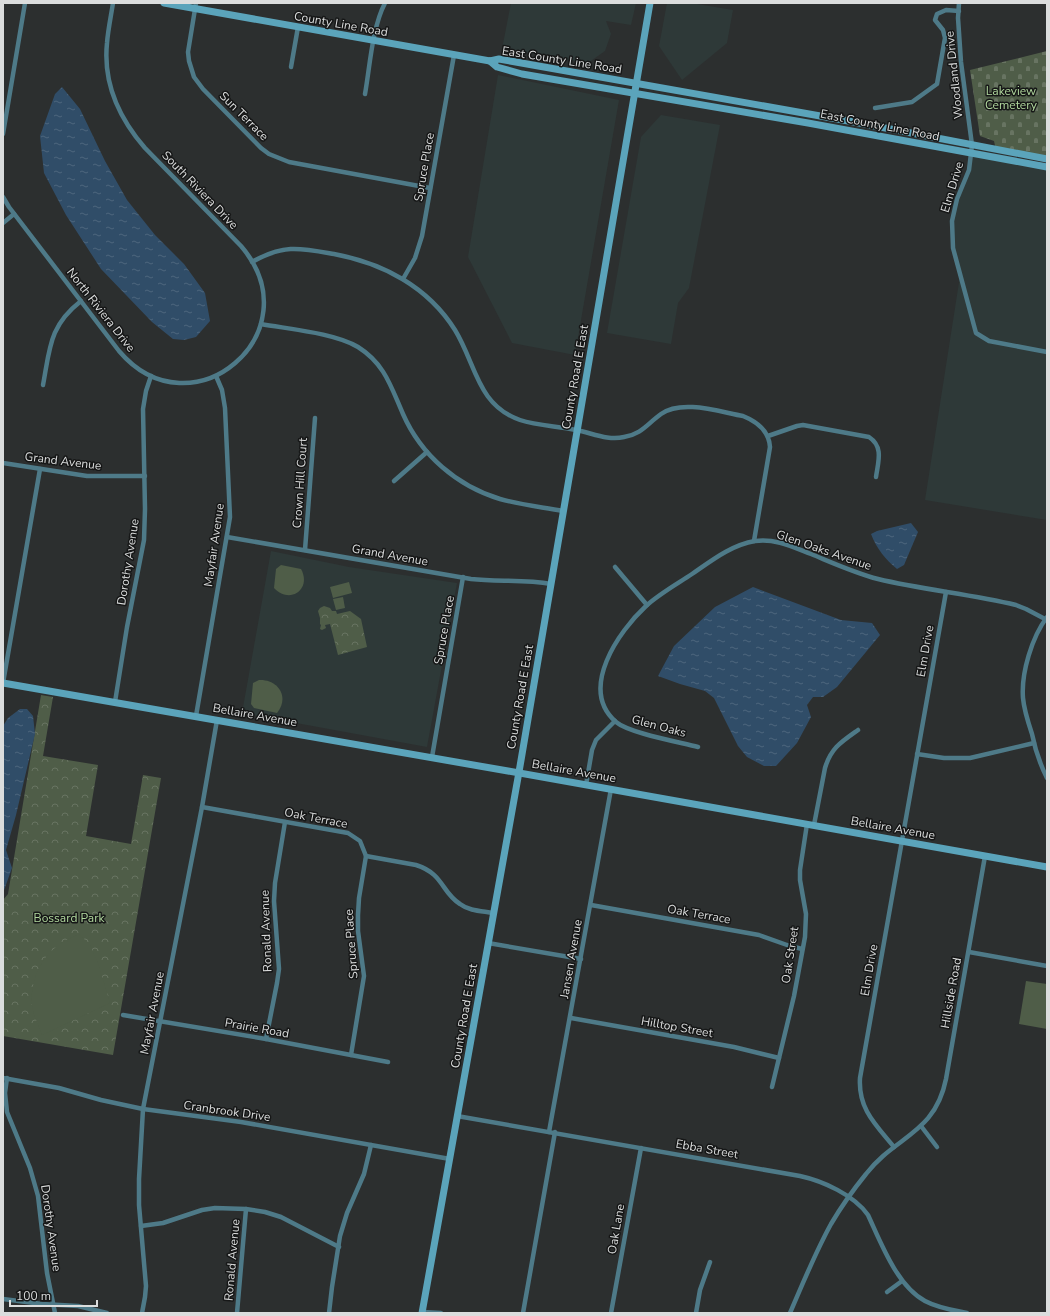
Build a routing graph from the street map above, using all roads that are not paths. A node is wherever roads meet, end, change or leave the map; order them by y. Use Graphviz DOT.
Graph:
graph roads {
  1 [pos="25,3"];
  2 [pos="113,3"];
  3 [pos="164,3"];
  4 [pos="385,3"];
  5 [pos="650,3"];
  6 [pos="959,3"];
  7 [pos="196,6"];
  8 [pos="959,11"];
  9 [pos="298,27"];
  10 [pos="374,41"];
  11 [pos="454,55"];
  12 [pos="490,61"];
  13 [pos="291,67"];
  14 [pos="636,83"];
  15 [pos="634,93"];
  16 [pos="365,94"];
  17 [pos="875,108"];
  18 [pos="3,134"];
  19 [pos="972,145"];
  20 [pos="971,153"];
  21 [pos="1047,159"];
  22 [pos="1047,168"];
  23 [pos="430,188"];
  24 [pos="3,196"];
  25 [pos="14,214"];
  26 [pos="3,222"];
  27 [pos="252,262"];
  28 [pos="403,279"];
  29 [pos="81,301"];
  30 [pos="261,324"];
  31 [pos="1047,352"];
  32 [pos="151,376"];
  33 [pos="216,376"];
  34 [pos="44,385"];
  35 [pos="314,418"];
  36 [pos="577,430"];
  37 [pos="768,436"];
  38 [pos="427,452"];
  39 [pos="3,462"];
  40 [pos="40,469"];
  41 [pos="145,476"];
  42 [pos="876,477"];
  43 [pos="394,481"];
  44 [pos="563,511"];
  45 [pos="227,536"];
  46 [pos="754,542"];
  47 [pos="305,550"];
  48 [pos="614,567"];
  49 [pos="463,578"];
  50 [pos="551,584"];
  51 [pos="946,592"];
  52 [pos="647,605"];
  53 [pos="1046,618"];
  54 [pos="3,683"];
  55 [pos="115,702"];
  56 [pos="196,716"];
  57 [pos="216,720"];
  58 [pos="615,721"];
  59 [pos="858,730"];
  60 [pos="1034,743"];
  61 [pos="698,747"];
  62 [pos="917,754"];
  63 [pos="432,757"];
  64 [pos="519,772"];
  65 [pos="1047,778"];
  66 [pos="586,784"];
  67 [pos="611,789"];
  68 [pos="202,807"];
  69 [pos="285,822"];
  70 [pos="811,824"];
  71 [pos="901,841"];
  72 [pos="366,856"];
  73 [pos="985,856"];
  74 [pos="1047,867"];
  75 [pos="591,905"];
  76 [pos="493,913"];
  77 [pos="488,943"];
  78 [pos="802,949"];
  79 [pos="969,952"];
  80 [pos="581,959"];
  81 [pos="1047,966"];
  82 [pos="123,1015"];
  83 [pos="571,1018"];
  84 [pos="161,1022"];
  85 [pos="266,1039"];
  86 [pos="351,1055"];
  87 [pos="779,1058"];
  88 [pos="388,1062"];
  89 [pos="5,1078"];
  90 [pos="772,1087"];
  91 [pos="144,1109"];
  92 [pos="457,1116"];
  93 [pos="921,1126"];
  94 [pos="552,1132"];
  95 [pos="371,1145"];
  96 [pos="894,1147"];
  97 [pos="937,1147"];
  98 [pos="640,1148"];
  99 [pos="450,1159"];
  100 [pos="848,1198"];
  101 [pos="246,1210"];
  102 [pos="141,1226"];
  103 [pos="339,1247"];
  104 [pos="710,1262"];
  105 [pos="902,1281"];
  106 [pos="887,1292"];
  107 [pos="3,1299"];
  108 [pos="53,1304"];
  109 [pos="940,1310"];
  110 [pos="54,1313"];
  111 [pos="107,1313"];
  112 [pos="142,1313"];
  113 [pos="237,1313"];
  114 [pos="330,1313"];
  115 [pos="422,1313"];
  116 [pos="441,1313"];
  117 [pos="523,1313"];
  118 [pos="611,1313"];
  119 [pos="696,1313"];
  120 [pos="790,1313"];
  121 [pos="966,1313"];
  1 -- 18 [label="street"];
  2 -- 27 [label="street, South Riviera Drive"];
  3 -- 7 [label="main road, County Line Road"];
  4 -- 10 [label="street"];
  5 -- 14 [label="main road, County Road E East"];
  6 -- 8 [label="street, Woodland Drive"];
  7 -- 9 [label="main road, County Line Road"];
  7 -- 23 [label="street, Sun Terrace"];
  8 -- 17 [label="street"];
  8 -- 19 [label="street, Woodland Drive"];
  9 -- 10 [label="main road, County Line Road"];
  9 -- 13 [label="street"];
  10 -- 11 [label="main road, County Line Road"];
  10 -- 16 [label="street"];
  11 -- 12 [label="main road, County Line Road"];
  11 -- 23 [label="street, Spruce Place"];
  12 -- 14 [label="main road, East County Line Road"];
  12 -- 15 [label="main road, East County Line Road"];
  14 -- 15 [label="main road, County Road E East"];
  14 -- 19 [label="main road, East County Line Road"];
  15 -- 20 [label="main road, East County Line Road"];
  15 -- 36 [label="main road, County Road E East"];
  19 -- 20 [label="street, Elm Drive"];
  19 -- 21 [label="main road, East County Line Road"];
  20 -- 22 [label="main road, East County Line Road"];
  20 -- 31 [label="street, Elm Drive"];
  23 -- 28 [label="street, Spruce Place"];
  24 -- 25 [label="street, North Riviera Drive"];
  25 -- 26 [label="street"];
  25 -- 29 [label="street, North Riviera Drive"];
  27 -- 28 [label="street"];
  27 -- 30 [label="street, South Riviera Drive"];
  28 -- 36 [label="street"];
  29 -- 32 [label="street, North Riviera Drive"];
  29 -- 34 [label="street"];
  30 -- 33 [label="street, South Riviera Drive"];
  30 -- 38 [label="street"];
  32 -- 33 [label="street, North Riviera Drive"];
  32 -- 41 [label="street, Dorothy Avenue"];
  33 -- 45 [label="street, Mayfair Avenue"];
  35 -- 47 [label="street, Crown Hill Court"];
  36 -- 37 [label="street"];
  36 -- 44 [label="main road, County Road E East"];
  37 -- 42 [label="street"];
  37 -- 46 [label="street"];
  38 -- 43 [label="street"];
  38 -- 44 [label="street"];
  39 -- 40 [label="street, Grand Avenue"];
  40 -- 41 [label="street, Grand Avenue"];
  40 -- 54 [label="street"];
  41 -- 55 [label="street, Dorothy Avenue"];
  44 -- 50 [label="main road, County Road E East"];
  45 -- 47 [label="street, Grand Avenue"];
  45 -- 56 [label="street, Mayfair Avenue"];
  46 -- 51 [label="street, Glen Oaks Avenue"];
  46 -- 52 [label="street, Glen Oaks Avenue"];
  47 -- 49 [label="street, Grand Avenue"];
  48 -- 52 [label="street"];
  49 -- 50 [label="street, Grand Avenue"];
  49 -- 63 [label="street, Spruce Place"];
  50 -- 64 [label="main road, County Road E East"];
  51 -- 53 [label="street, Glen Oaks Avenue"];
  51 -- 62 [label="street, Elm Drive"];
  52 -- 58 [label="street, Glen Oaks Avenue"];
  53 -- 60 [label="street"];
  54 -- 55 [label="main road, Bellaire Avenue"];
  55 -- 56 [label="main road, Bellaire Avenue"];
  56 -- 57 [label="main road, Bellaire Avenue"];
  57 -- 63 [label="main road, Bellaire Avenue"];
  57 -- 68 [label="street, Mayfair Avenue"];
  58 -- 61 [label="street, Glen Oaks"];
  58 -- 66 [label="street"];
  59 -- 70 [label="street, Oak Street"];
  60 -- 62 [label="street"];
  60 -- 65 [label="street"];
  62 -- 71 [label="street, Elm Drive"];
  63 -- 64 [label="main road, Bellaire Avenue"];
  64 -- 66 [label="main road, Bellaire Avenue"];
  64 -- 76 [label="main road, County Road E East"];
  66 -- 67 [label="main road, Bellaire Avenue"];
  67 -- 70 [label="main road, Bellaire Avenue"];
  67 -- 75 [label="street, Jansen Avenue"];
  68 -- 69 [label="street, Oak Terrace"];
  68 -- 84 [label="street, Mayfair Avenue"];
  69 -- 72 [label="street, Oak Terrace"];
  69 -- 85 [label="street, Ronald Avenue"];
  70 -- 71 [label="main road, Bellaire Avenue"];
  70 -- 78 [label="street, Oak Street"];
  71 -- 73 [label="main road, Bellaire Avenue"];
  71 -- 96 [label="street, Elm Drive"];
  72 -- 76 [label="street"];
  72 -- 86 [label="street, Spruce Place"];
  73 -- 74 [label="main road, Bellaire Avenue"];
  73 -- 79 [label="street, Hillside Road"];
  75 -- 78 [label="street, Oak Terrace"];
  75 -- 80 [label="street, Jansen Avenue"];
  76 -- 77 [label="main road, County Road E East"];
  77 -- 80 [label="street"];
  77 -- 92 [label="main road, County Road E East"];
  78 -- 87 [label="street, Oak Street"];
  79 -- 81 [label="street"];
  79 -- 93 [label="street, Hillside Road"];
  80 -- 83 [label="street, Jansen Avenue"];
  82 -- 84 [label="street, Prairie Road"];
  83 -- 87 [label="street, Hilltop Street"];
  83 -- 94 [label="street, Jansen Avenue"];
  84 -- 85 [label="street, Prairie Road"];
  84 -- 91 [label="street, Mayfair Avenue"];
  85 -- 86 [label="street, Prairie Road"];
  86 -- 88 [label="street, Prairie Road"];
  87 -- 90 [label="street, Oak Street"];
  89 -- 91 [label="street, Cranbrook Drive"];
  89 -- 108 [label="street, Dorothy Avenue"];
  91 -- 95 [label="street, Cranbrook Drive"];
  91 -- 102 [label="street, Mayfair Avenue"];
  92 -- 94 [label="street, Ebba Street"];
  92 -- 99 [label="main road, County Road E East"];
  93 -- 96 [label="street, Hillside Road"];
  93 -- 97 [label="street"];
  94 -- 98 [label="street, Ebba Street"];
  94 -- 117 [label="street, Jansen Avenue"];
  95 -- 99 [label="street, Cranbrook Drive"];
  95 -- 103 [label="street"];
  96 -- 100 [label="street"];
  98 -- 100 [label="street, Ebba Street"];
  98 -- 118 [label="street, Oak Lane"];
  99 -- 115 [label="main road, County Road E East"];
  100 -- 105 [label="street, Ebba Street"];
  100 -- 120 [label="street"];
  101 -- 102 [label="street"];
  101 -- 103 [label="street"];
  101 -- 113 [label="street, Ronald Avenue"];
  102 -- 112 [label="street, Mayfair Avenue"];
  103 -- 114 [label="street"];
  104 -- 119 [label="street"];
  105 -- 106 [label="street"];
  105 -- 109 [label="street, Ebba Street"];
  107 -- 108 [label="street"];
  108 -- 110 [label="street, Dorothy Avenue"];
  108 -- 111 [label="street"];
  109 -- 121 [label="street, Ebba Street"];
  115 -- 116 [label="street"];
}
